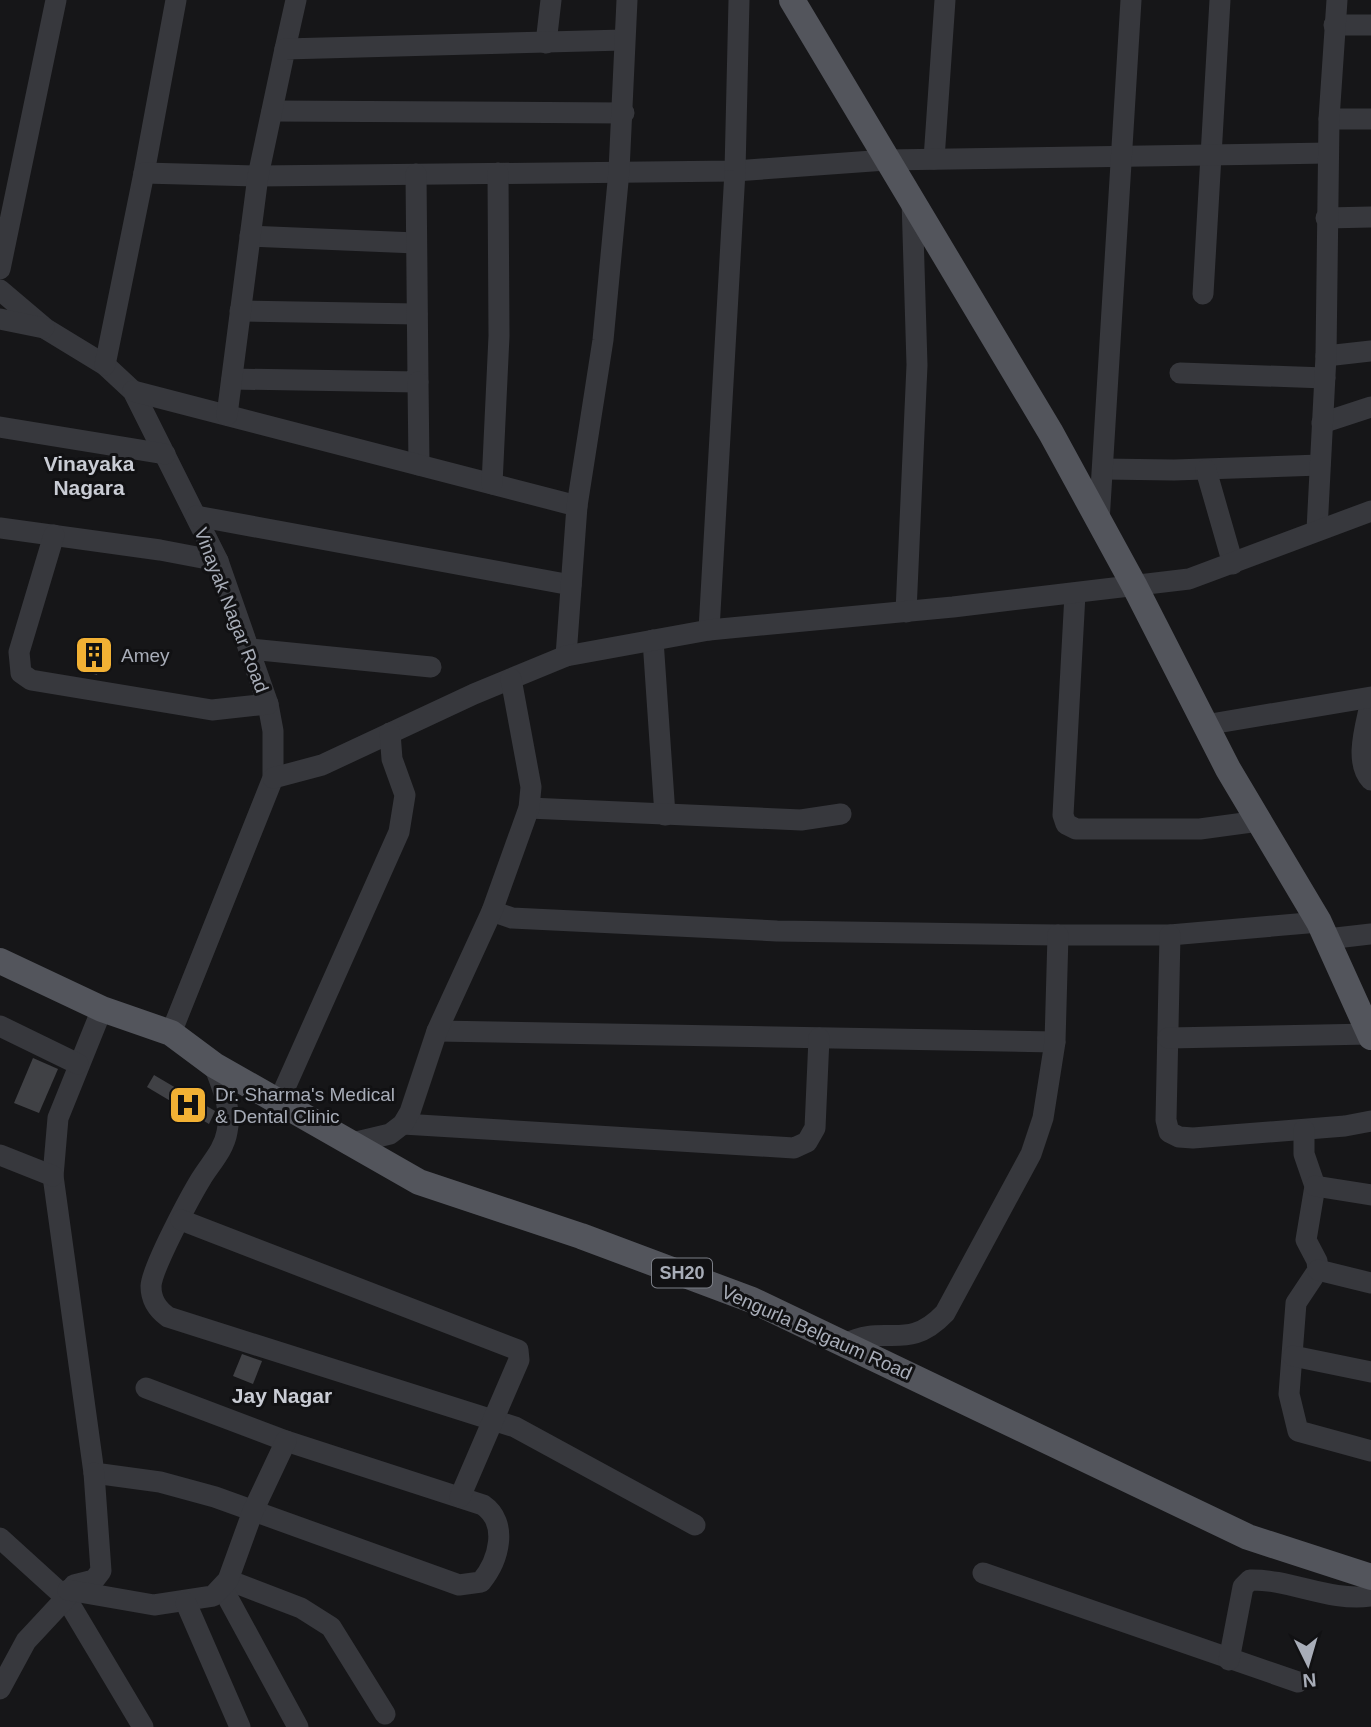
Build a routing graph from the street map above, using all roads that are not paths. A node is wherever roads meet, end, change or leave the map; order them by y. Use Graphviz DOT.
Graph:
graph roads {
  1 [pos="56,0"];
  2 [pos="176,0"];
  3 [pos="296,0"];
  4 [pos="551,0"];
  5 [pos="627,0"];
  6 [pos="739,0"];
  7 [pos="792,0"];
  8 [pos="944,0"];
  9 [pos="1131,0"];
  10 [pos="1220,0"];
  11 [pos="1337,0"];
  12 [pos="1334,25"];
  13 [pos="1371,25"];
  14 [pos="624,40"];
  15 [pos="547,43"];
  16 [pos="285,49"];
  17 [pos="272,111"];
  18 [pos="624,113"];
  19 [pos="1329,119"];
  20 [pos="1371,120"];
  21 [pos="1328,153"];
  22 [pos="1211,155"];
  23 [pos="1122,157"];
  24 [pos="934,159"];
  25 [pos="886,160"];
  26 [pos="735,171"];
  27 [pos="619,172"];
  28 [pos="144,173"];
  29 [pos="498,173"];
  30 [pos="416,174"];
  31 [pos="258,176"];
  32 [pos="912,198"];
  33 [pos="1371,217"];
  34 [pos="1326,218"];
  35 [pos="250,236"];
  36 [pos="416,243"];
  37 [pos="0,268"];
  38 [pos="0,290"];
  39 [pos="1203,294"];
  40 [pos="240,311"];
  41 [pos="416,314"];
  42 [pos="0,319"];
  43 [pos="46,328"];
  44 [pos="1371,351"];
  45 [pos="1325,356"];
  46 [pos="105,365"];
  47 [pos="1180,373"];
  48 [pos="1325,378"];
  49 [pos="232,379"];
  50 [pos="418,382"];
  51 [pos="133,391"];
  52 [pos="1371,407"];
  53 [pos="227,415"];
  54 [pos="1322,423"];
  55 [pos="0,427"];
  56 [pos="165,454"];
  57 [pos="419,465"];
  58 [pos="1320,465"];
  59 [pos="1102,469"];
  60 [pos="1206,470"];
  61 [pos="492,484"];
  62 [pos="578,506"];
  63 [pos="1371,511"];
  64 [pos="196,516"];
  65 [pos="1099,522"];
  66 [pos="0,528"];
  67 [pos="1317,530"];
  68 [pos="54,535"];
  69 [pos="218,561"];
  70 [pos="1233,564"];
  71 [pos="571,585"];
  72 [pos="1134,585"];
  73 [pos="1075,594"];
  74 [pos="906,612"];
  75 [pos="709,630"];
  76 [pos="653,640"];
  77 [pos="250,649"];
  78 [pos="566,656"];
  79 [pos="431,667"];
  80 [pos="511,679"];
  81 [pos="1371,698"];
  82 [pos="268,704"];
  83 [pos="1205,725"];
  84 [pos="390,733"];
  85 [pos="273,778"];
  86 [pos="1371,780"];
  87 [pos="529,808"];
  88 [pos="841,814"];
  89 [pos="665,815"];
  90 [pos="1259,821"];
  91 [pos="492,911"];
  92 [pos="1323,930"];
  93 [pos="1371,933"];
  94 [pos="1058,935"];
  95 [pos="1170,935"];
  96 [pos="0,961"];
  97 [pos="102,1009"];
  98 [pos="0,1026"];
  99 [pos="438,1031"];
  100 [pos="171,1033"];
  101 [pos="1370,1035"];
  102 [pos="819,1038"];
  103 [pos="1168,1038"];
  104 [pos="1055,1042"];
  105 [pos="78,1065"];
  106 [pos="214,1065"];
  107 [pos="279,1101"];
  108 [pos="1371,1121"];
  109 [pos="402,1124"];
  110 [pos="1304,1129"];
  111 [pos="348,1143"];
  112 [pos="0,1155"];
  113 [pos="54,1176"];
  114 [pos="1315,1186"];
  115 [pos="1371,1195"];
  116 [pos="181,1220"];
  117 [pos="1318,1270"];
  118 [pos="1371,1283"];
  119 [pos="845,1344"];
  120 [pos="1293,1356"];
  121 [pos="1371,1372"];
  122 [pos="146,1388"];
  123 [pos="492,1419"];
  124 [pos="286,1441"];
  125 [pos="1371,1451"];
  126 [pos="94,1473"];
  127 [pos="460,1497"];
  128 [pos="253,1511"];
  129 [pos="695,1525"];
  130 [pos="0,1538"];
  131 [pos="983,1573"];
  132 [pos="1371,1577"];
  133 [pos="226,1585"];
  134 [pos="67,1594"];
  135 [pos="1371,1596"];
  136 [pos="186,1603"];
  137 [pos="1229,1660"];
  138 [pos="1298,1682"];
  139 [pos="0,1689"];
  140 [pos="386,1714"];
  141 [pos="143,1727"];
  142 [pos="240,1727"];
  143 [pos="298,1727"];
  1 -- 37 [label="street"];
  2 -- 28 [label="street"];
  3 -- 16 [label="street"];
  4 -- 15 [label="street"];
  5 -- 14 [label="street"];
  6 -- 26 [label="street"];
  7 -- 25 [label="main road"];
  8 -- 24 [label="street"];
  9 -- 23 [label="street"];
  10 -- 22 [label="street"];
  11 -- 12 [label="street"];
  12 -- 13 [label="street"];
  12 -- 19 [label="street"];
  14 -- 15 [label="street"];
  14 -- 18 [label="street"];
  15 -- 16 [label="street"];
  16 -- 17 [label="street"];
  17 -- 18 [label="street"];
  17 -- 31 [label="street"];
  18 -- 27 [label="street"];
  19 -- 20 [label="street"];
  19 -- 21 [label="street"];
  21 -- 22 [label="street"];
  21 -- 34 [label="street"];
  22 -- 23 [label="street"];
  22 -- 39 [label="street"];
  23 -- 24 [label="street"];
  23 -- 59 [label="street"];
  24 -- 25 [label="street"];
  25 -- 26 [label="street"];
  25 -- 32 [label="main road"];
  26 -- 27 [label="street"];
  26 -- 75 [label="street"];
  27 -- 29 [label="street"];
  27 -- 62 [label="street"];
  28 -- 31 [label="street"];
  28 -- 46 [label="street"];
  29 -- 30 [label="street"];
  29 -- 61 [label="street"];
  30 -- 31 [label="street"];
  30 -- 36 [label="street"];
  31 -- 35 [label="street"];
  32 -- 65 [label="main road"];
  32 -- 74 [label="street"];
  33 -- 34 [label="street"];
  34 -- 45 [label="street"];
  35 -- 36 [label="street"];
  35 -- 40 [label="street"];
  36 -- 41 [label="street"];
  38 -- 43 [label="street, Vinayak Nagar Road"];
  40 -- 41 [label="street"];
  40 -- 49 [label="street"];
  41 -- 50 [label="street"];
  42 -- 43 [label="street"];
  43 -- 46 [label="street, Vinayak Nagar Road"];
  44 -- 45 [label="street"];
  45 -- 48 [label="street"];
  46 -- 51 [label="street, Vinayak Nagar Road"];
  47 -- 48 [label="street"];
  48 -- 54 [label="street"];
  49 -- 50 [label="street"];
  49 -- 53 [label="street"];
  50 -- 57 [label="street"];
  51 -- 53 [label="street"];
  51 -- 56 [label="street, Vinayak Nagar Road"];
  52 -- 54 [label="street"];
  53 -- 57 [label="street"];
  54 -- 58 [label="street"];
  55 -- 56 [label="street"];
  56 -- 64 [label="street, Vinayak Nagar Road"];
  57 -- 61 [label="street"];
  58 -- 60 [label="street"];
  58 -- 67 [label="street"];
  59 -- 60 [label="street"];
  59 -- 65 [label="street"];
  60 -- 70 [label="street"];
  61 -- 62 [label="street"];
  62 -- 71 [label="street"];
  63 -- 67 [label="street"];
  64 -- 69 [label="street, Vinayak Nagar Road"];
  64 -- 71 [label="street"];
  65 -- 72 [label="main road"];
  66 -- 68 [label="street"];
  67 -- 70 [label="street"];
  68 -- 69 [label="street"];
  68 -- 82 [label="street"];
  69 -- 77 [label="street, Vinayak Nagar Road"];
  70 -- 72 [label="street"];
  71 -- 78 [label="street"];
  72 -- 73 [label="street"];
  72 -- 83 [label="main road"];
  73 -- 74 [label="street"];
  73 -- 90 [label="street"];
  74 -- 75 [label="street"];
  75 -- 76 [label="street"];
  76 -- 78 [label="street"];
  76 -- 89 [label="street"];
  77 -- 79 [label="street"];
  77 -- 82 [label="street, Vinayak Nagar Road"];
  78 -- 80 [label="street"];
  80 -- 84 [label="street"];
  80 -- 87 [label="street"];
  81 -- 83 [label="street"];
  81 -- 86 [label="street"];
  82 -- 85 [label="street, Vinayak Nagar Road"];
  83 -- 90 [label="main road"];
  84 -- 85 [label="street"];
  84 -- 107 [label="street"];
  85 -- 100 [label="street, Vinayak Nagar Road"];
  87 -- 89 [label="street"];
  87 -- 91 [label="street"];
  88 -- 89 [label="street"];
  90 -- 92 [label="main road"];
  91 -- 94 [label="street"];
  91 -- 99 [label="street"];
  92 -- 93 [label="street"];
  92 -- 95 [label="street"];
  92 -- 101 [label="main road"];
  94 -- 95 [label="street"];
  94 -- 104 [label="street"];
  95 -- 103 [label="street"];
  96 -- 97 [label="main road, Vengurla Belgaum Road / SH20"];
  97 -- 100 [label="main road, Vengurla Belgaum Road / SH20"];
  97 -- 105 [label="street"];
  98 -- 105 [label="street"];
  99 -- 102 [label="street"];
  99 -- 109 [label="street"];
  100 -- 106 [label="main road, Vengurla Belgaum Road / SH20"];
  101 -- 103 [label="street"];
  102 -- 104 [label="street"];
  102 -- 109 [label="street"];
  103 -- 110 [label="street"];
  104 -- 119 [label="street"];
  105 -- 113 [label="street"];
  106 -- 107 [label="main road, Vengurla Belgaum Road / SH20"];
  106 -- 116 [label="street"];
  107 -- 111 [label="main road, Vengurla Belgaum Road / SH20"];
  108 -- 110 [label="street"];
  109 -- 111 [label="street"];
  110 -- 114 [label="street"];
  111 -- 119 [label="main road, Vengurla Belgaum Road / SH20"];
  112 -- 113 [label="street"];
  113 -- 126 [label="street"];
  114 -- 115 [label="street"];
  114 -- 117 [label="street"];
  116 -- 123 [label="street"];
  116 -- 123 [label="street"];
  117 -- 118 [label="street"];
  117 -- 120 [label="street"];
  119 -- 132 [label="main road, Vengurla Belgaum Road / SH20"];
  120 -- 121 [label="street"];
  120 -- 125 [label="street"];
  122 -- 124 [label="street"];
  123 -- 127 [label="street"];
  123 -- 129 [label="street"];
  124 -- 127 [label="street"];
  124 -- 128 [label="street"];
  126 -- 128 [label="street"];
  126 -- 134 [label="street"];
  127 -- 128 [label="street"];
  128 -- 133 [label="street"];
  130 -- 134 [label="street"];
  131 -- 137 [label="street"];
  133 -- 136 [label="street"];
  133 -- 140 [label="street"];
  133 -- 143 [label="street"];
  134 -- 136 [label="street"];
  134 -- 139 [label="street"];
  134 -- 141 [label="street"];
  135 -- 137 [label="street"];
  136 -- 142 [label="street"];
  137 -- 138 [label="street"];
}
